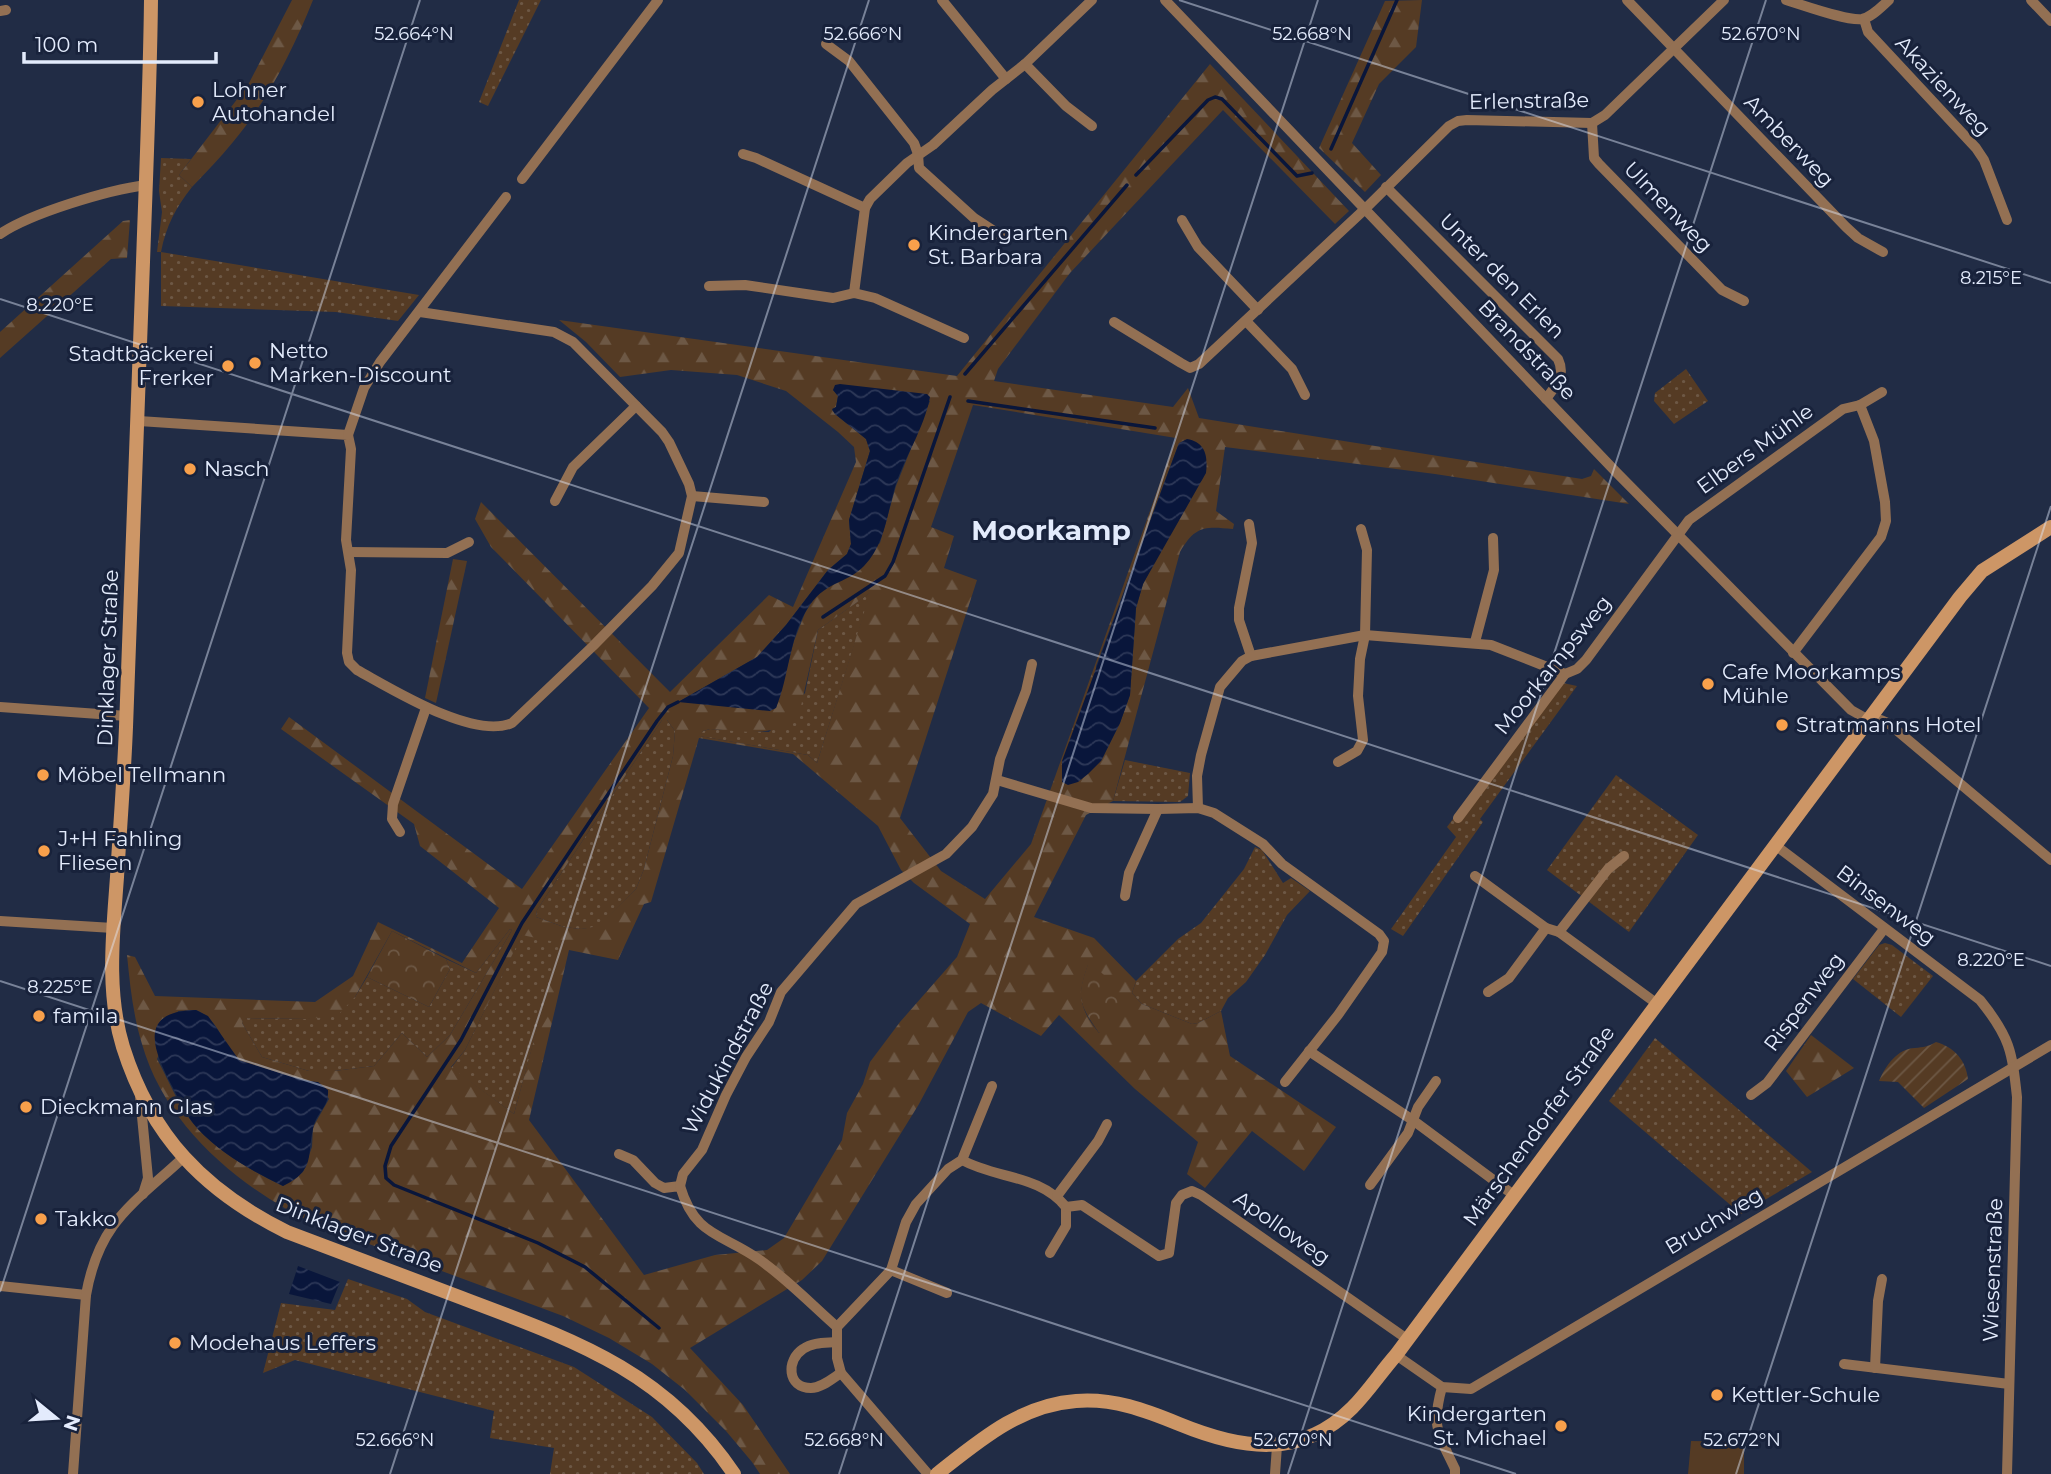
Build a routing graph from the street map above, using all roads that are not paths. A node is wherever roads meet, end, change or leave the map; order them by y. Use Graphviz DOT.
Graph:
graph roads {
  1 [pos="151,0"];
  2 [pos="658,0"];
  3 [pos="942,0"];
  4 [pos="1092,0"];
  5 [pos="1165,0"];
  6 [pos="1627,0"];
  7 [pos="1724,0"];
  8 [pos="1786,0"];
  9 [pos="1889,0"];
  10 [pos="2031,0"];
  11 [pos="1864,19"];
  12 [pos="2051,21"];
  13 [pos="826,44"];
  14 [pos="1674,50"];
  15 [pos="1025,64"];
  16 [pos="1006,79"];
  17 [pos="1592,123"];
  18 [pos="1092,126"];
  19 [pos="743,154"];
  20 [pos="918,154"];
  21 [pos="522,179"];
  22 [pos="146,186"];
  23 [pos="1386,187"];
  24 [pos="506,197"];
  25 [pos="864,208"];
  26 [pos="1365,209"];
  27 [pos="1182,220"];
  28 [pos="2007,220"];
  29 [pos="0,234"];
  30 [pos="1000,235"];
  31 [pos="1883,252"];
  32 [pos="709,286"];
  33 [pos="854,293"];
  34 [pos="1744,301"];
  35 [pos="1258,310"];
  36 [pos="420,312"];
  37 [pos="1246,321"];
  38 [pos="1114,323"];
  39 [pos="964,338"];
  40 [pos="1882,392"];
  41 [pos="1305,395"];
  42 [pos="1546,399"];
  43 [pos="1860,405"];
  44 [pos="636,406"];
  45 [pos="139,421"];
  46 [pos="348,435"];
  47 [pos="692,496"];
  48 [pos="555,501"];
  49 [pos="764,502"];
  50 [pos="1249,524"];
  51 [pos="2051,527"];
  52 [pos="1361,528"];
  53 [pos="1679,536"];
  54 [pos="1493,538"];
  55 [pos="469,542"];
  56 [pos="349,552"];
  57 [pos="1365,635"];
  58 [pos="1475,642"];
  59 [pos="1793,653"];
  60 [pos="1251,656"];
  61 [pos="1032,664"];
  62 [pos="1565,674"];
  63 [pos="0,708"];
  64 [pos="426,708"];
  65 [pos="127,716"];
  66 [pos="1867,719"];
  67 [pos="1338,762"];
  68 [pos="997,780"];
  69 [pos="1198,807"];
  70 [pos="1158,809"];
  71 [pos="1458,818"];
  72 [pos="400,832"];
  73 [pos="1776,845"];
  74 [pos="1624,856"];
  75 [pos="2051,860"];
  76 [pos="1475,877"];
  77 [pos="1125,896"];
  78 [pos="0,921"];
  79 [pos="113,928"];
  80 [pos="1546,929"];
  81 [pos="1884,929"];
  82 [pos="1559,932"];
  83 [pos="1488,992"];
  84 [pos="1656,1003"];
  85 [pos="2051,1045"];
  86 [pos="1309,1051"];
  87 [pos="2014,1067"];
  88 [pos="1436,1081"];
  89 [pos="1285,1082"];
  90 [pos="992,1086"];
  91 [pos="140,1092"];
  92 [pos="1751,1096"];
  93 [pos="1414,1121"];
  94 [pos="1107,1124"];
  95 [pos="619,1154"];
  96 [pos="183,1158"];
  97 [pos="962,1160"];
  98 [pos="1370,1185"];
  99 [pos="680,1186"];
  100 [pos="142,1196"];
  101 [pos="1057,1196"];
  102 [pos="1515,1196"];
  103 [pos="1066,1207"];
  104 [pos="1050,1253"];
  105 [pos="891,1270"];
  106 [pos="1882,1279"];
  107 [pos="0,1286"];
  108 [pos="947,1293"];
  109 [pos="86,1295"];
  110 [pos="837,1327"];
  111 [pos="1407,1339"];
  112 [pos="836,1342"];
  113 [pos="1396,1355"];
  114 [pos="1844,1364"];
  115 [pos="1875,1368"];
  116 [pos="841,1373"];
  117 [pos="2009,1384"];
  118 [pos="1442,1387"];
  119 [pos="1277,1446"];
  120 [pos="73,1474"];
  121 [pos="734,1474"];
  122 [pos="928,1474"];
  123 [pos="937,1474"];
  124 [pos="1275,1474"];
  125 [pos="1455,1474"];
  126 [pos="2007,1474"];
  1 -- 22 [label="main road, Dinklager Straße"];
  2 -- 21 [label="street"];
  3 -- 16 [label="street"];
  4 -- 15 [label="street"];
  5 -- 26 [label="street, Brandstraße"];
  6 -- 14 [label="street, Amberweg"];
  7 -- 14 [label="street, Erlenstraße"];
  8 -- 11 [label="street"];
  9 -- 11 [label="street"];
  10 -- 12 [label="street"];
  11 -- 28 [label="street, Akazienweg"];
  13 -- 20 [label="street"];
  14 -- 17 [label="street, Erlenstraße"];
  14 -- 31 [label="street, Amberweg"];
  15 -- 16 [label="street"];
  15 -- 18 [label="street"];
  16 -- 20 [label="street"];
  17 -- 23 [label="street, Erlenstraße"];
  17 -- 34 [label="street, Ulmenweg"];
  19 -- 25 [label="street"];
  20 -- 25 [label="street"];
  20 -- 30 [label="street"];
  22 -- 29 [label="street"];
  22 -- 45 [label="main road, Dinklager Straße"];
  23 -- 26 [label="street, Erlenstraße"];
  23 -- 42 [label="street, Unter den Erlen"];
  24 -- 36 [label="street"];
  25 -- 33 [label="street"];
  26 -- 35 [label="street, Erlenstraße"];
  26 -- 42 [label="street, Brandstraße"];
  27 -- 35 [label="street"];
  32 -- 33 [label="street"];
  33 -- 39 [label="street"];
  35 -- 37 [label="street, Erlenstraße"];
  36 -- 44 [label="street"];
  36 -- 46 [label="street"];
  37 -- 38 [label="street, Erlenstraße"];
  37 -- 41 [label="street"];
  40 -- 43 [label="street, Elbers Mühle"];
  42 -- 53 [label="street, Brandstraße"];
  43 -- 53 [label="street, Elbers Mühle"];
  43 -- 59 [label="street"];
  44 -- 47 [label="street"];
  44 -- 48 [label="street"];
  45 -- 46 [label="street"];
  45 -- 65 [label="main road, Dinklager Straße"];
  46 -- 56 [label="street"];
  47 -- 49 [label="street"];
  47 -- 64 [label="street"];
  50 -- 60 [label="street"];
  51 -- 66 [label="main road, Märschendorfer Straße"];
  52 -- 57 [label="street"];
  53 -- 59 [label="street, Brandstraße"];
  53 -- 62 [label="street, Moorkampsweg"];
  54 -- 58 [label="street"];
  55 -- 56 [label="street"];
  56 -- 64 [label="street"];
  57 -- 58 [label="street"];
  57 -- 60 [label="street"];
  57 -- 67 [label="street"];
  58 -- 62 [label="street"];
  59 -- 66 [label="street, Brandstraße"];
  60 -- 69 [label="street"];
  61 -- 68 [label="street, Widukindstraße"];
  62 -- 71 [label="street, Moorkampsweg"];
  63 -- 65 [label="street"];
  64 -- 72 [label="street"];
  65 -- 79 [label="main road, Dinklager Straße"];
  66 -- 73 [label="main road, Märschendorfer Straße"];
  66 -- 75 [label="street, Brandstraße"];
  68 -- 70 [label="street"];
  68 -- 99 [label="street, Widukindstraße"];
  69 -- 70 [label="street"];
  69 -- 86 [label="street"];
  70 -- 77 [label="street"];
  73 -- 81 [label="street, Binsenweg"];
  73 -- 84 [label="main road, Märschendorfer Straße"];
  74 -- 82 [label="street"];
  76 -- 80 [label="street"];
  78 -- 79 [label="street"];
  79 -- 91 [label="main road, Dinklager Straße"];
  80 -- 82 [label="street"];
  80 -- 83 [label="street"];
  81 -- 87 [label="street, Binsenweg"];
  81 -- 92 [label="street, Rispenweg"];
  82 -- 84 [label="street"];
  84 -- 102 [label="main road, Märschendorfer Straße"];
  85 -- 87 [label="street, Bruchweg"];
  86 -- 89 [label="street"];
  86 -- 93 [label="street"];
  87 -- 117 [label="street, Wiesenstraße"];
  87 -- 118 [label="street, Bruchweg"];
  88 -- 93 [label="street"];
  90 -- 97 [label="street"];
  91 -- 96 [label="main road, Dinklager Straße"];
  91 -- 100 [label="street"];
  93 -- 98 [label="street"];
  93 -- 102 [label="street"];
  94 -- 101 [label="street"];
  95 -- 99 [label="street"];
  96 -- 100 [label="street"];
  96 -- 121 [label="main road, Dinklager Straße"];
  97 -- 101 [label="street"];
  97 -- 105 [label="street"];
  99 -- 110 [label="street"];
  100 -- 109 [label="street"];
  101 -- 103 [label="street"];
  102 -- 111 [label="main road, Märschendorfer Straße"];
  103 -- 104 [label="street"];
  103 -- 111 [label="street, Apolloweg"];
  105 -- 108 [label="street"];
  105 -- 110 [label="street"];
  106 -- 115 [label="street"];
  107 -- 109 [label="street"];
  109 -- 120 [label="street"];
  110 -- 112 [label="street"];
  111 -- 113 [label="main road, Märschendorfer Straße"];
  112 -- 116 [label="street"];
  112 -- 116 [label="street"];
  113 -- 118 [label="street"];
  113 -- 119 [label="main road, Märschendorfer Straße"];
  114 -- 115 [label="street"];
  115 -- 117 [label="street"];
  116 -- 122 [label="street"];
  117 -- 126 [label="street, Wiesenstraße"];
  118 -- 125 [label="street"];
  119 -- 123 [label="main road, Märschendorfer Straße"];
  119 -- 124 [label="street"];
}
